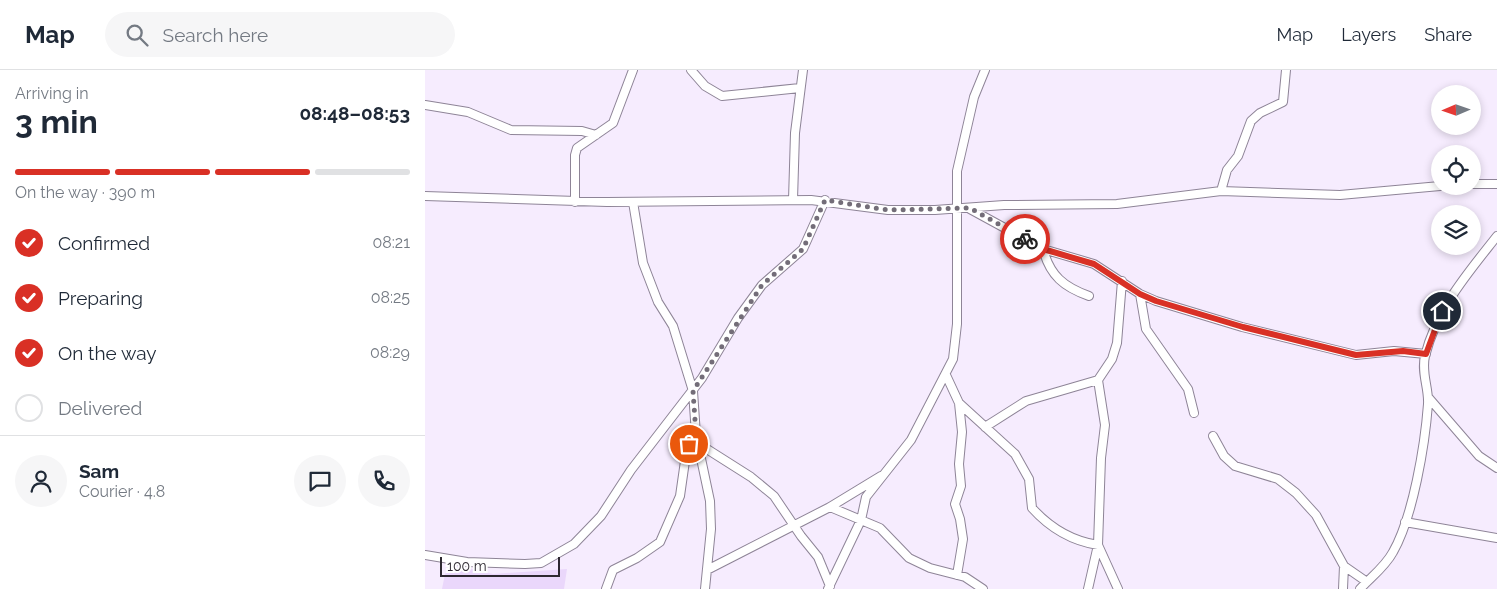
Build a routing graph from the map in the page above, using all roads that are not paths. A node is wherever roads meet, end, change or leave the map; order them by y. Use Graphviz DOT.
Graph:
graph roads {
  1 [pos="633,70"];
  2 [pos="691,70"];
  3 [pos="803,70"];
  4 [pos="1286,70"];
  5 [pos="983,72"];
  6 [pos="800,88"];
  7 [pos="425,105"];
  8 [pos="596,135"];
  9 [pos="1481,184"];
  10 [pos="1497,184"];
  11 [pos="1431,187"];
  12 [pos="1221,191"];
  13 [pos="425,196"];
  14 [pos="793,200"];
  15 [pos="825,200"];
  16 [pos="575,202"];
  17 [pos="633,202"];
  18 [pos="970,208"];
  19 [pos="957,210"];
  20 [pos="1497,236"];
  21 [pos="1043,249"];
  22 [pos="1122,282"];
  23 [pos="1140,294"];
  24 [pos="1089,296"];
  25 [pos="1426,354"];
  26 [pos="946,375"];
  27 [pos="1098,380"];
  28 [pos="693,391"];
  29 [pos="1428,397"];
  30 [pos="959,403"];
  31 [pos="1194,414"];
  32 [pos="985,427"];
  33 [pos="696,434"];
  34 [pos="1213,436"];
  35 [pos="699,444"];
  36 [pos="1497,468"];
  37 [pos="888,471"];
  38 [pos="830,507"];
  39 [pos="861,520"];
  40 [pos="1405,522"];
  41 [pos="795,525"];
  42 [pos="1497,538"];
  43 [pos="1099,545"];
  44 [pos="425,555"];
  45 [pos="1344,566"];
  46 [pos="707,570"];
  47 [pos="957,575"];
  48 [pos="1367,582"];
  49 [pos="831,587"];
  50 [pos="606,589"];
  51 [pos="705,589"];
  52 [pos="983,589"];
  53 [pos="1088,589"];
  54 [pos="1118,589"];
  55 [pos="1343,589"];
  56 [pos="1360,589"];
  1 -- 8 [label="street"];
  2 -- 6 [label="street"];
  3 -- 6 [label="street"];
  4 -- 12 [label="street"];
  5 -- 19 [label="street"];
  6 -- 14 [label="street"];
  7 -- 8 [label="street"];
  8 -- 16 [label="street"];
  9 -- 10 [label="street"];
  11 -- 12 [label="street"];
  12 -- 18 [label="street"];
  13 -- 16 [label="street"];
  14 -- 15 [label="street"];
  14 -- 17 [label="street"];
  15 -- 19 [label="street"];
  15 -- 28 [label="street"];
  16 -- 17 [label="street"];
  17 -- 28 [label="street"];
  18 -- 19 [label="street"];
  18 -- 21 [label="street"];
  19 -- 26 [label="street"];
  20 -- 25 [label="street"];
  21 -- 22 [label="street"];
  21 -- 24 [label="street"];
  22 -- 23 [label="street"];
  22 -- 27 [label="street"];
  23 -- 25 [label="street"];
  23 -- 31 [label="street"];
  25 -- 29 [label="street"];
  26 -- 30 [label="street"];
  26 -- 37 [label="street"];
  27 -- 32 [label="street"];
  27 -- 43 [label="street"];
  28 -- 33 [label="street"];
  28 -- 44 [label="street"];
  29 -- 36 [label="street"];
  29 -- 40 [label="street"];
  30 -- 32 [label="street"];
  30 -- 47 [label="street"];
  32 -- 43 [label="street"];
  33 -- 35 [label="street"];
  33 -- 50 [label="street"];
  34 -- 45 [label="street"];
  35 -- 41 [label="street"];
  35 -- 46 [label="street"];
  37 -- 38 [label="street"];
  37 -- 39 [label="street"];
  38 -- 39 [label="street"];
  38 -- 41 [label="street"];
  39 -- 47 [label="street"];
  39 -- 49 [label="street"];
  40 -- 42 [label="street"];
  40 -- 48 [label="street"];
  41 -- 46 [label="street"];
  41 -- 49 [label="street"];
  43 -- 53 [label="street"];
  43 -- 54 [label="street"];
  45 -- 48 [label="street"];
  45 -- 55 [label="street"];
  46 -- 51 [label="street"];
  47 -- 52 [label="street"];
  48 -- 56 [label="street"];
}
